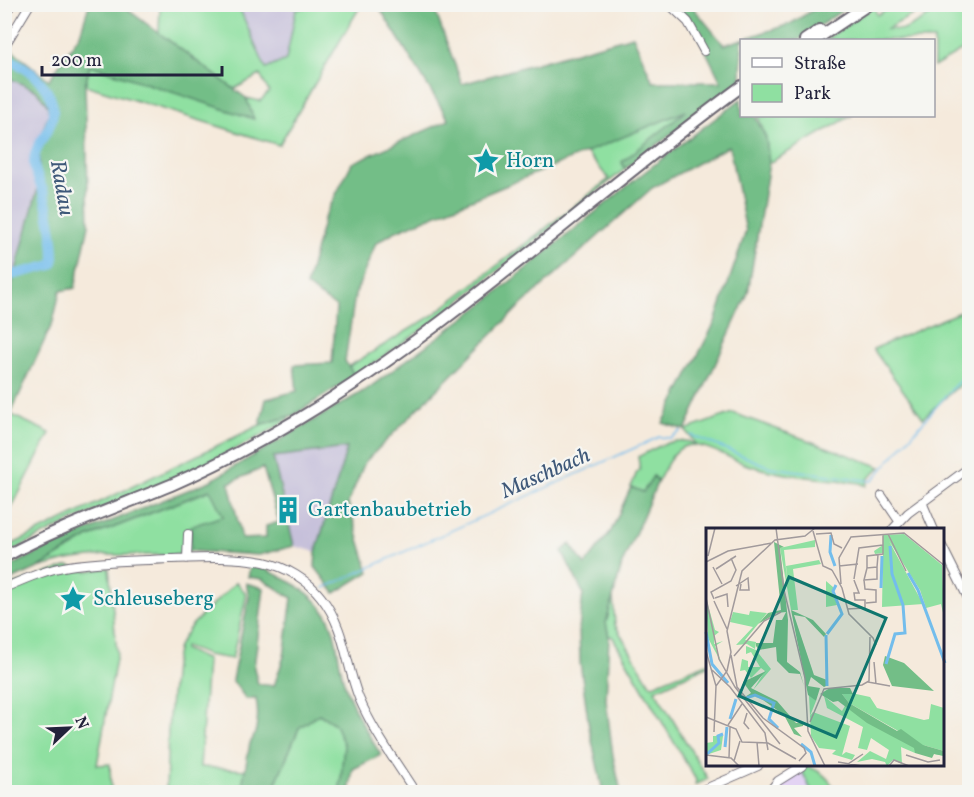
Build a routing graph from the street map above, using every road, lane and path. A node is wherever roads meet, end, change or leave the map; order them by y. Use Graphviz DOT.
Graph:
graph roads {
  1 [pos="30,4"];
  2 [pos="669,4"];
  3 [pos="858,4"];
  4 [pos="869,4"];
  5 [pos="806,39"];
  6 [pos="816,39"];
  7 [pos="4,47"];
  8 [pos="704,51"];
  9 [pos="740,87"];
  10 [pos="740,94"];
  11 [pos="718,107"];
  12 [pos="969,466"];
  13 [pos="173,487"];
  14 [pos="882,496"];
  15 [pos="922,502"];
  16 [pos="899,521"];
  17 [pos="894,528"];
  18 [pos="933,528"];
  19 [pos="188,534"];
  20 [pos="944,550"];
  21 [pos="4,557"];
  22 [pos="187,559"];
  23 [pos="4,564"];
  24 [pos="4,588"];
  25 [pos="969,602"];
  26 [pos="754,767"];
  27 [pos="799,767"];
  28 [pos="415,792"];
  29 [pos="700,792"];
  30 [pos="769,792"];
  1 -- 7 [label="street"];
  2 -- 8 [label="street"];
  3 -- 5 [label="highway"];
  4 -- 6 [label="highway"];
  9 -- 11 [label="highway"];
  10 -- 11 [label="highway"];
  11 -- 13 [label="highway"];
  12 -- 15 [label="street"];
  13 -- 21 [label="highway"];
  13 -- 23 [label="highway"];
  14 -- 16 [label="street"];
  15 -- 16 [label="street"];
  15 -- 18 [label="street"];
  16 -- 17 [label="street"];
  19 -- 22 [label="street"];
  20 -- 25 [label="street"];
  22 -- 24 [label="street"];
  22 -- 28 [label="street"];
  26 -- 29 [label="street"];
  27 -- 30 [label="street"];
}
